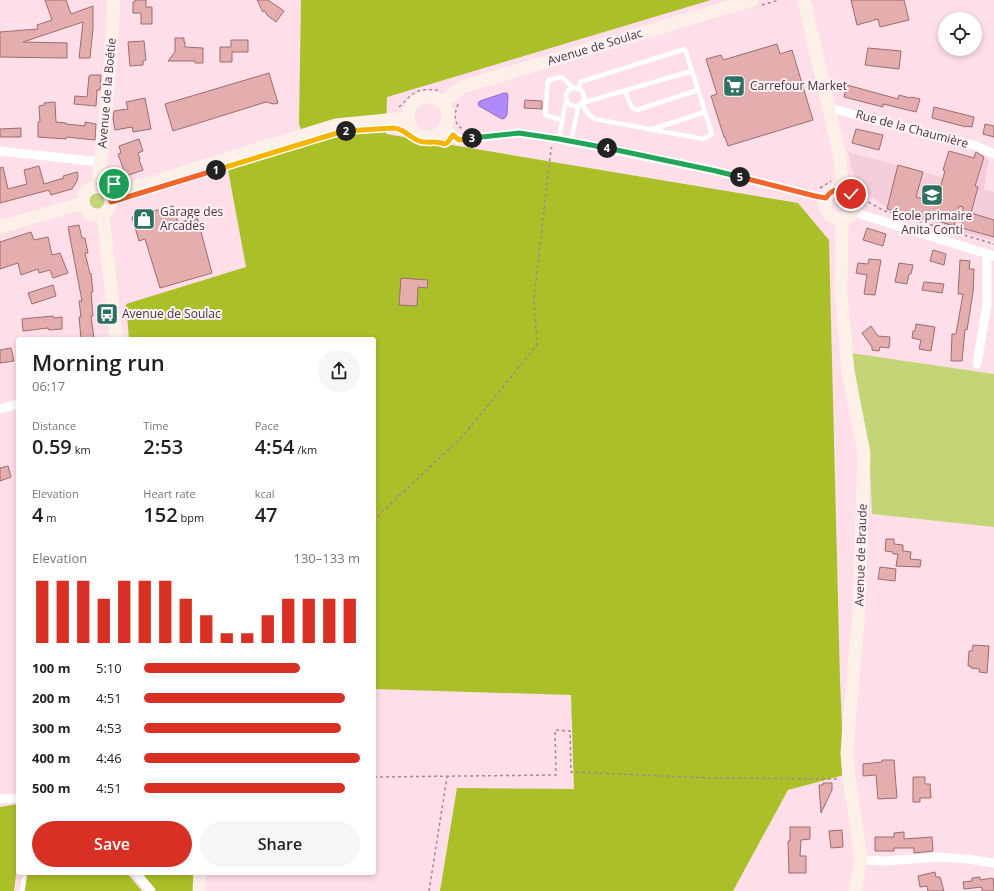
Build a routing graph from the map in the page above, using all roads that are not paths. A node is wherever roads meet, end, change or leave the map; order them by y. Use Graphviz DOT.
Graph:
graph roads {
  1 [pos="114,0"];
  2 [pos="752,0"];
  3 [pos="804,0"];
  4 [pos="692,71"];
  5 [pos="573,88"];
  6 [pos="579,89"];
  7 [pos="698,90"];
  8 [pos="625,91"];
  9 [pos="442,96"];
  10 [pos="567,100"];
  11 [pos="582,103"];
  12 [pos="577,106"];
  13 [pos="829,108"];
  14 [pos="705,112"];
  15 [pos="562,120"];
  16 [pos="403,123"];
  17 [pos="652,129"];
  18 [pos="449,132"];
  19 [pos="559,139"];
  20 [pos="571,141"];
  21 [pos="0,151"];
  22 [pos="994,154"];
  23 [pos="101,162"];
  24 [pos="98,186"];
  25 [pos="831,191"];
  26 [pos="110,195"];
  27 [pos="83,202"];
  28 [pos="854,209"];
  29 [pos="103,214"];
  30 [pos="842,219"];
  31 [pos="0,227"];
  32 [pos="991,255"];
  33 [pos="116,337"];
  34 [pos="977,364"];
  35 [pos="16,405"];
  36 [pos="0,410"];
  37 [pos="16,798"];
  38 [pos="0,799"];
  39 [pos="861,860"];
  40 [pos="994,863"];
  41 [pos="25,875"];
  42 [pos="138,875"];
  43 [pos="200,875"];
  44 [pos="22,891"];
  45 [pos="151,891"];
  46 [pos="199,891"];
  47 [pos="855,891"];
  1 -- 23 [label="main road, Avenue de la Boétie"];
  2 -- 9 [label="main road, Avenue de Soulac"];
  3 -- 13 [label="main road"];
  4 -- 6 [label="lane"];
  4 -- 7 [label="lane"];
  4 -- 8 [label="lane"];
  5 -- 6 [label="lane"];
  5 -- 10 [label="lane"];
  5 -- 15 [label="lane"];
  6 -- 11 [label="lane"];
  7 -- 8 [label="lane"];
  7 -- 14 [label="lane"];
  8 -- 11 [label="lane"];
  9 -- 16 [label="main road"];
  9 -- 18 [label="main road"];
  10 -- 12 [label="lane"];
  10 -- 15 [label="lane"];
  11 -- 12 [label="lane"];
  11 -- 17 [label="lane"];
  12 -- 20 [label="lane"];
  13 -- 22 [label="street, Rue de la Chaumière"];
  13 -- 25 [label="main road"];
  14 -- 17 [label="lane"];
  14 -- 17 [label="lane"];
  15 -- 19 [label="lane"];
  16 -- 18 [label="main road"];
  16 -- 26 [label="main road"];
  18 -- 19 [label="street"];
  19 -- 20 [label="street"];
  20 -- 25 [label="street"];
  21 -- 23 [label="street"];
  23 -- 24 [label="main road, Avenue de la Boétie"];
  24 -- 26 [label="main road"];
  24 -- 27 [label="main road"];
  25 -- 28 [label="main road"];
  25 -- 30 [label="main road"];
  26 -- 29 [label="main road"];
  27 -- 29 [label="main road"];
  27 -- 31 [label="main road"];
  28 -- 30 [label="main road"];
  28 -- 32 [label="street"];
  29 -- 33 [label="main road"];
  30 -- 39 [label="main road, Avenue de Braude"];
  32 -- 34 [label="street"];
  35 -- 36 [label="street"];
  37 -- 38 [label="street"];
  39 -- 40 [label="street"];
  39 -- 47 [label="main road, Avenue de Braude"];
  41 -- 44 [label="lane"];
  42 -- 45 [label="street"];
  43 -- 46 [label="main road"];
}
